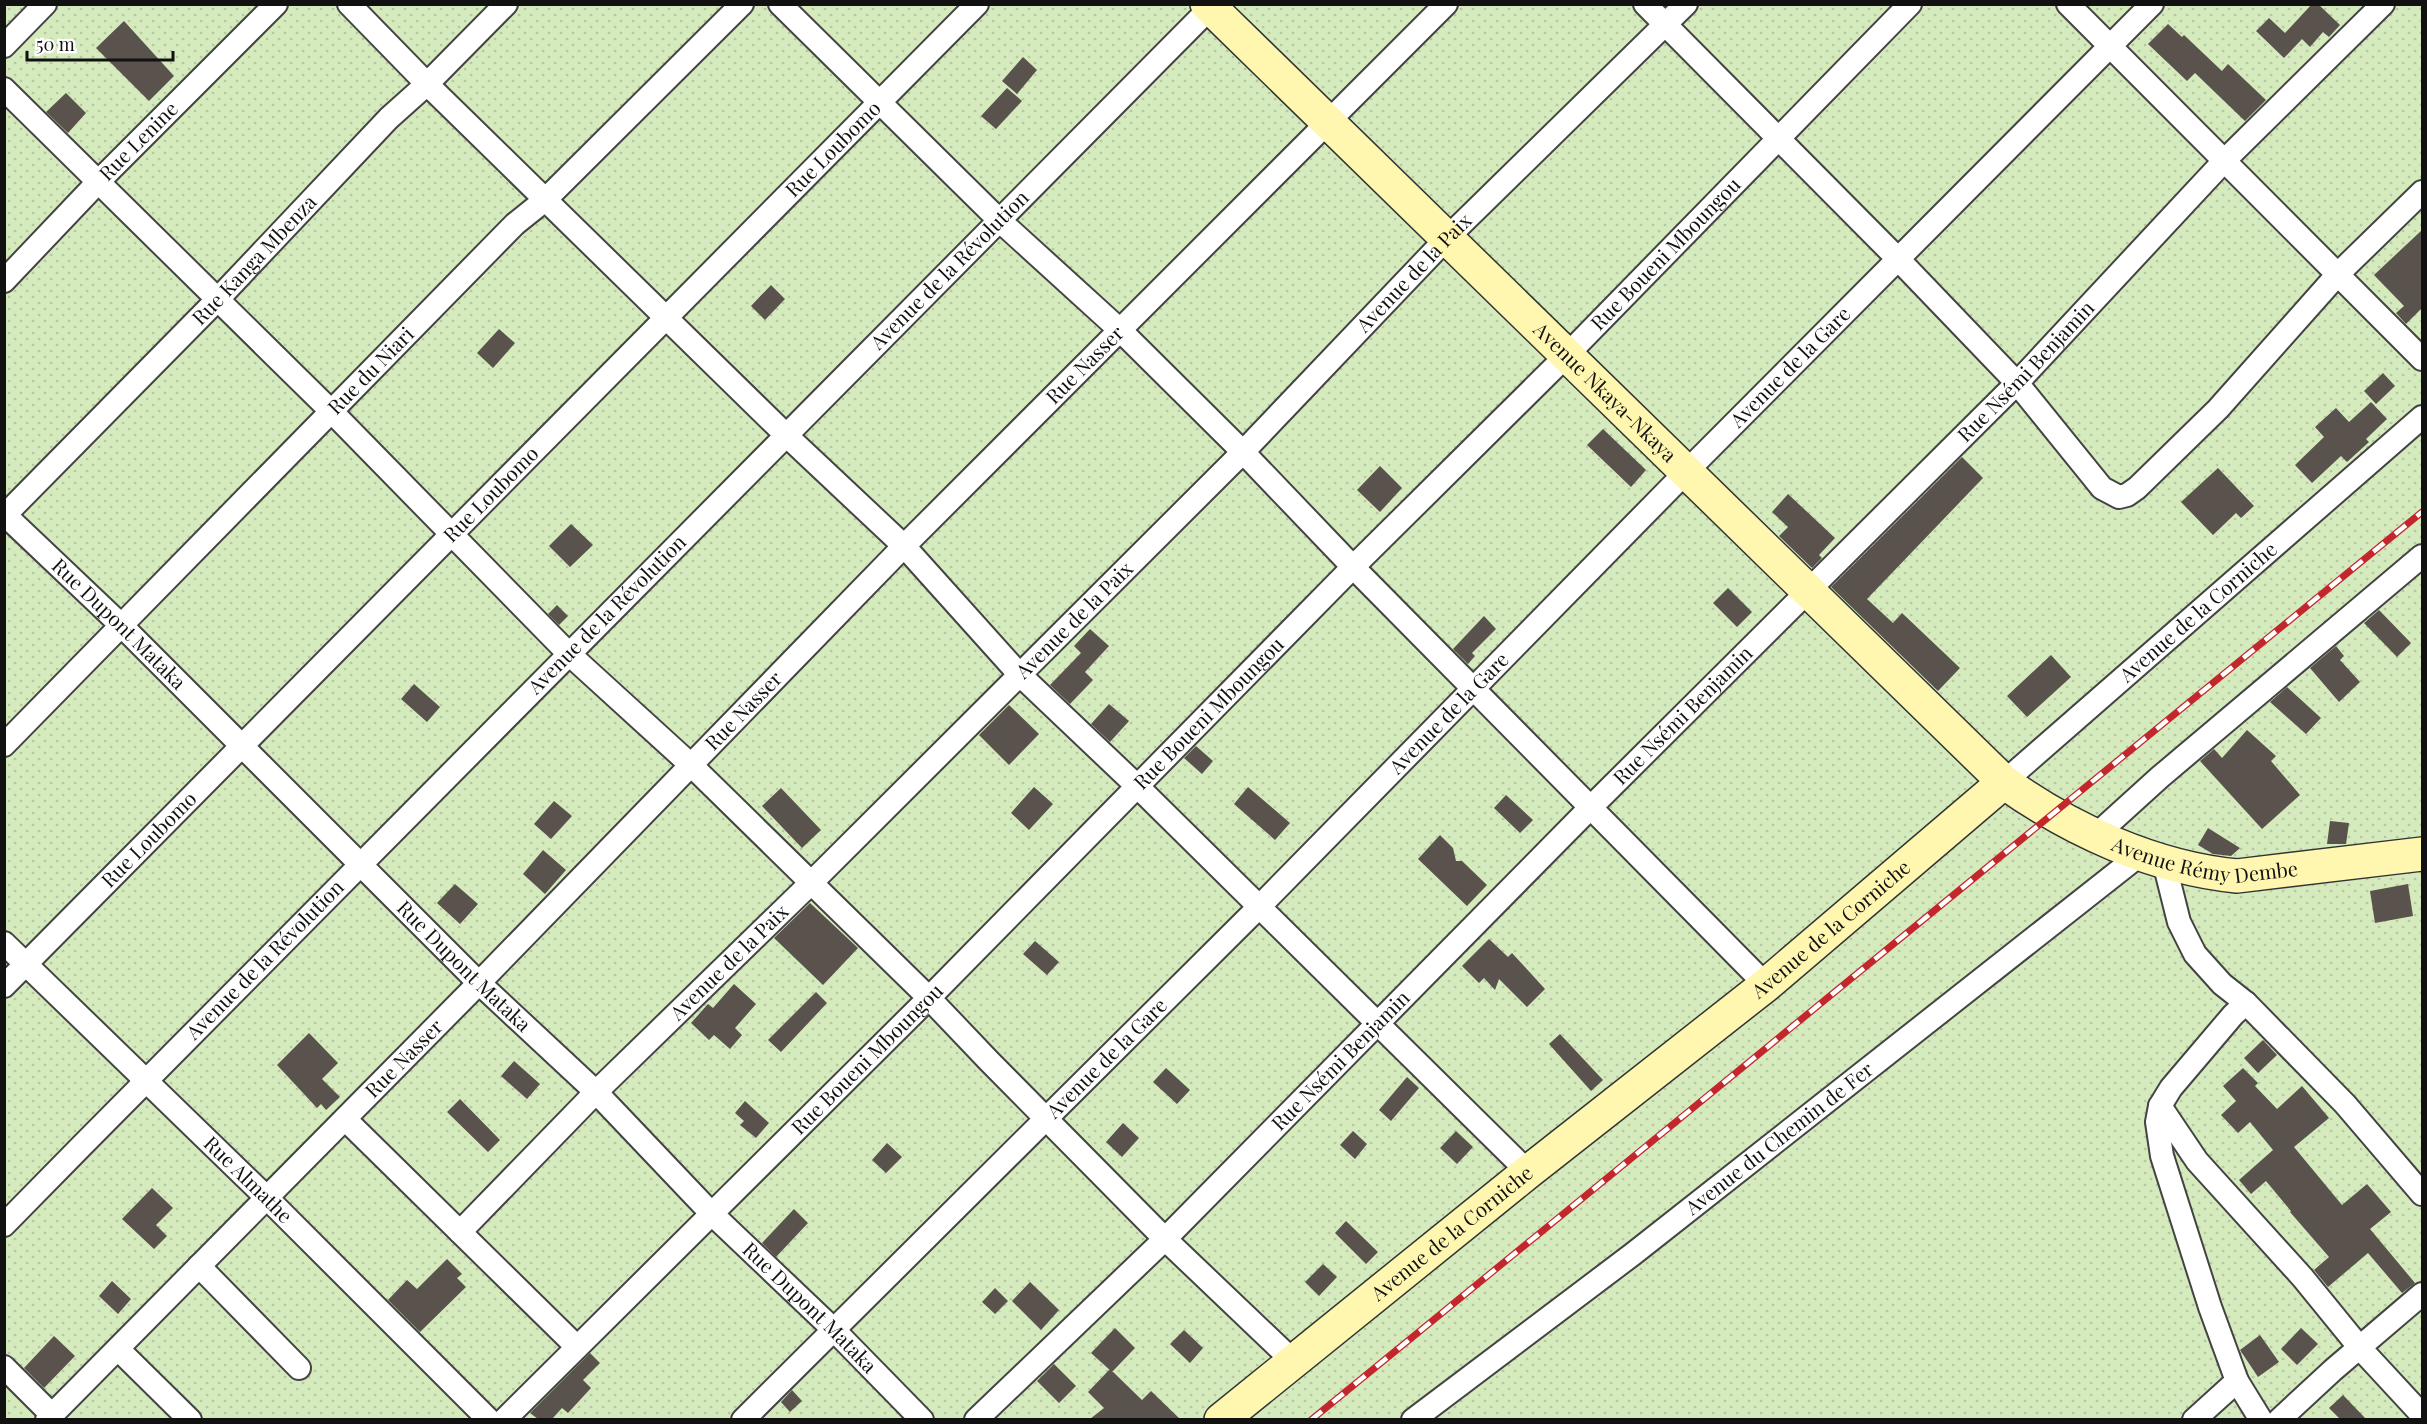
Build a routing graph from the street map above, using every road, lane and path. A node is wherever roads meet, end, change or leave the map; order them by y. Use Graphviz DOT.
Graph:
graph roads {
  1 [pos="45,4"];
  2 [pos="276,4"];
  3 [pos="349,4"];
  4 [pos="506,4"];
  5 [pos="742,4"];
  6 [pos="780,4"];
  7 [pos="977,4"];
  8 [pos="1446,4"];
  9 [pos="1645,4"];
  10 [pos="1686,4"];
  11 [pos="1910,4"];
  12 [pos="2068,4"];
  13 [pos="2152,4"];
  14 [pos="2383,4"];
  15 [pos="1211,6"];
  16 [pos="1666,25"];
  17 [pos="4,46"];
  18 [pos="2111,46"];
  19 [pos="427,84"];
  20 [pos="4,89"];
  21 [pos="881,102"];
  22 [pos="1328,121"];
  23 [pos="1779,139"];
  24 [pos="2224,161"];
  25 [pos="99,181"];
  26 [pos="2422,192"];
  27 [pos="545,200"];
  28 [pos="999,220"];
  29 [pos="1447,238"];
  30 [pos="1899,260"];
  31 [pos="2338,274"];
  32 [pos="4,281"];
  33 [pos="217,300"];
  34 [pos="667,318"];
  35 [pos="1120,331"];
  36 [pos="1567,354"];
  37 [pos="2422,359"];
  38 [pos="2017,383"];
  39 [pos="332,412"];
  40 [pos="2422,417"];
  41 [pos="787,436"];
  42 [pos="1243,452"];
  43 [pos="1687,471"];
  44 [pos="5,515"];
  45 [pos="451,535"];
  46 [pos="904,546"];
  47 [pos="2422,556"];
  48 [pos="1353,567"];
  49 [pos="1808,590"];
  50 [pos="122,626"];
  51 [pos="568,653"];
  52 [pos="1019,674"];
  53 [pos="1474,689"];
  54 [pos="4,745"];
  55 [pos="241,746"];
  56 [pos="692,766"];
  57 [pos="2004,782"];
  58 [pos="1137,786"];
  59 [pos="1590,808"];
  60 [pos="2095,836"];
  61 [pos="2422,854"];
  62 [pos="2153,857"];
  63 [pos="360,864"];
  64 [pos="811,883"];
  65 [pos="1259,907"];
  66 [pos="4,943"];
  67 [pos="26,965"];
  68 [pos="479,983"];
  69 [pos="1766,985"];
  70 [pos="4,986"];
  71 [pos="929,998"];
  72 [pos="2246,1003"];
  73 [pos="1377,1022"];
  74 [pos="146,1080"];
  75 [pos="596,1092"];
  76 [pos="2160,1106"];
  77 [pos="1047,1118"];
  78 [pos="345,1119"];
  79 [pos="1528,1172"];
  80 [pos="2422,1194"];
  81 [pos="266,1197"];
  82 [pos="711,1213"];
  83 [pos="4,1225"];
  84 [pos="460,1232"];
  85 [pos="1165,1239"];
  86 [pos="198,1266"];
  87 [pos="2422,1294"];
  88 [pos="833,1329"];
  89 [pos="577,1347"];
  90 [pos="2360,1348"];
  91 [pos="118,1349"];
  92 [pos="1292,1360"];
  93 [pos="4,1367"];
  94 [pos="299,1368"];
  95 [pos="2237,1381"];
  96 [pos="2422,1415"];
  97 [pos="49,1417"];
  98 [pos="190,1419"];
  99 [pos="489,1419"];
  100 [pos="504,1419"];
  101 [pos="743,1419"];
  102 [pos="922,1419"];
  103 [pos="976,1419"];
  104 [pos="1221,1419"];
  105 [pos="1413,1419"];
  106 [pos="2194,1419"];
  107 [pos="2261,1419"];
  108 [pos="2279,1419"];
  1 -- 17 [label="street"];
  2 -- 25 [label="street, Rue Lenine"];
  3 -- 19 [label="street"];
  4 -- 19 [label="street, Rue Kanga Mbenza"];
  5 -- 27 [label="street, Rue du Niari"];
  6 -- 21 [label="street"];
  7 -- 21 [label="street, Rue Loubomo"];
  8 -- 22 [label="street, Rue Nasser"];
  9 -- 16 [label="street"];
  10 -- 16 [label="street, Avenue de la Paix"];
  11 -- 23 [label="street, Rue Boueni Mboungou"];
  12 -- 18 [label="street"];
  13 -- 18 [label="street, Avenue de la Gare"];
  14 -- 24 [label="street, Rue Nsémi Benjamin"];
  15 -- 22 [label="street, Avenue Nkaya-Nkaya"];
  15 -- 28 [label="street, Avenue de la Révolution"];
  16 -- 23 [label="street"];
  16 -- 29 [label="street, Avenue de la Paix"];
  18 -- 24 [label="street"];
  18 -- 30 [label="street, Avenue de la Gare"];
  19 -- 27 [label="street"];
  19 -- 33 [label="street, Rue Kanga Mbenza"];
  20 -- 25 [label="street"];
  21 -- 28 [label="street"];
  21 -- 34 [label="street, Rue Loubomo"];
  22 -- 29 [label="street, Avenue Nkaya-Nkaya"];
  22 -- 35 [label="street, Rue Nasser"];
  23 -- 30 [label="street"];
  23 -- 36 [label="street, Rue Boueni Mboungou"];
  24 -- 31 [label="street"];
  24 -- 38 [label="street, Rue Nsémi Benjamin"];
  25 -- 32 [label="street, Rue Lenine"];
  25 -- 33 [label="street"];
  26 -- 31 [label="street"];
  27 -- 34 [label="street"];
  27 -- 39 [label="street, Rue du Niari"];
  28 -- 35 [label="street"];
  28 -- 41 [label="street, Avenue de la Révolution"];
  29 -- 36 [label="street, Avenue Nkaya-Nkaya"];
  29 -- 42 [label="street, Avenue de la Paix"];
  30 -- 38 [label="street"];
  30 -- 43 [label="street, Avenue de la Gare"];
  31 -- 37 [label="street"];
  31 -- 38 [label="street"];
  33 -- 39 [label="street"];
  33 -- 44 [label="street, Rue Kanga Mbenza"];
  34 -- 41 [label="street"];
  34 -- 45 [label="street, Rue Loubomo"];
  35 -- 42 [label="street"];
  35 -- 46 [label="street, Rue Nasser"];
  36 -- 43 [label="street, Avenue Nkaya-Nkaya"];
  36 -- 48 [label="street, Rue Boueni Mboungou"];
  38 -- 49 [label="street, Rue Nsémi Benjamin"];
  39 -- 45 [label="street"];
  39 -- 50 [label="street, Rue du Niari"];
  40 -- 57 [label="street, Avenue de la Corniche"];
  41 -- 46 [label="street"];
  41 -- 51 [label="street, Avenue de la Révolution"];
  42 -- 48 [label="street"];
  42 -- 52 [label="street, Avenue de la Paix"];
  43 -- 49 [label="street, Avenue Nkaya-Nkaya"];
  43 -- 53 [label="street, Avenue de la Gare"];
  44 -- 50 [label="street, Rue Dupont Mataka"];
  45 -- 51 [label="street"];
  45 -- 55 [label="street, Rue Loubomo"];
  46 -- 52 [label="street"];
  46 -- 56 [label="street, Rue Nasser"];
  47 -- 60 [label="street"];
  48 -- 53 [label="street"];
  48 -- 58 [label="street, Rue Boueni Mboungou"];
  49 -- 57 [label="street, Avenue Nkaya-Nkaya"];
  49 -- 59 [label="street, Rue Nsémi Benjamin"];
  50 -- 54 [label="street, Rue du Niari"];
  50 -- 55 [label="street, Rue Dupont Mataka"];
  51 -- 56 [label="street"];
  51 -- 63 [label="street, Avenue de la Révolution"];
  52 -- 58 [label="street"];
  52 -- 64 [label="street, Avenue de la Paix"];
  53 -- 59 [label="street"];
  53 -- 65 [label="street, Avenue de la Gare"];
  55 -- 63 [label="street, Rue Dupont Mataka"];
  55 -- 67 [label="street, Rue Loubomo"];
  56 -- 64 [label="street"];
  56 -- 68 [label="street, Rue Nasser"];
  57 -- 60 [label="street, Avenue Rémy Dembe"];
  57 -- 69 [label="street, Avenue de la Corniche"];
  58 -- 65 [label="street"];
  58 -- 71 [label="street, Rue Boueni Mboungou"];
  59 -- 69 [label="street"];
  59 -- 73 [label="street, Rue Nsémi Benjamin"];
  60 -- 62 [label="street, Avenue Rémy Dembe"];
  61 -- 62 [label="street, Avenue Rémy Dembe"];
  62 -- 72 [label="street"];
  62 -- 105 [label="street, Avenue du Chemin de Fer"];
  63 -- 68 [label="street, Rue Dupont Mataka"];
  63 -- 74 [label="street, Avenue de la Révolution"];
  64 -- 71 [label="street"];
  64 -- 75 [label="street, Avenue de la Paix"];
  65 -- 73 [label="street"];
  65 -- 77 [label="street, Avenue de la Gare"];
  66 -- 67 [label="street, Rue Almathe"];
  67 -- 70 [label="street, Rue Loubomo"];
  67 -- 74 [label="street, Rue Almathe"];
  68 -- 75 [label="street, Rue Dupont Mataka"];
  68 -- 78 [label="street, Rue Nasser"];
  69 -- 79 [label="street, Avenue de la Corniche"];
  71 -- 77 [label="street"];
  71 -- 82 [label="street, Rue Boueni Mboungou"];
  72 -- 76 [label="street"];
  72 -- 80 [label="street"];
  73 -- 79 [label="street"];
  73 -- 85 [label="street, Rue Nsémi Benjamin"];
  74 -- 81 [label="street, Rue Almathe"];
  74 -- 83 [label="street, Avenue de la Révolution"];
  75 -- 82 [label="street, Rue Dupont Mataka"];
  75 -- 84 [label="street, Avenue de la Paix"];
  76 -- 90 [label="street"];
  76 -- 95 [label="street"];
  77 -- 85 [label="street"];
  77 -- 88 [label="street, Avenue de la Gare"];
  78 -- 81 [label="street, Rue Nasser"];
  78 -- 84 [label="street"];
  79 -- 92 [label="street, Avenue de la Corniche"];
  81 -- 86 [label="street, Rue Nasser"];
  81 -- 99 [label="street, Rue Almathe"];
  82 -- 88 [label="street, Rue Dupont Mataka"];
  82 -- 89 [label="street, Rue Boueni Mboungou"];
  84 -- 89 [label="street"];
  85 -- 92 [label="street"];
  85 -- 103 [label="street, Rue Nsémi Benjamin"];
  86 -- 91 [label="street, Rue Nasser"];
  86 -- 94 [label="street"];
  87 -- 90 [label="street"];
  88 -- 101 [label="street, Avenue de la Gare"];
  88 -- 102 [label="street, Rue Dupont Mataka"];
  89 -- 100 [label="street, Rue Boueni Mboungou"];
  90 -- 96 [label="street"];
  90 -- 108 [label="street"];
  91 -- 97 [label="street, Rue Nasser"];
  91 -- 98 [label="street"];
  92 -- 104 [label="street, Avenue de la Corniche"];
  93 -- 97 [label="street"];
  95 -- 106 [label="street"];
  95 -- 107 [label="street"];
}
